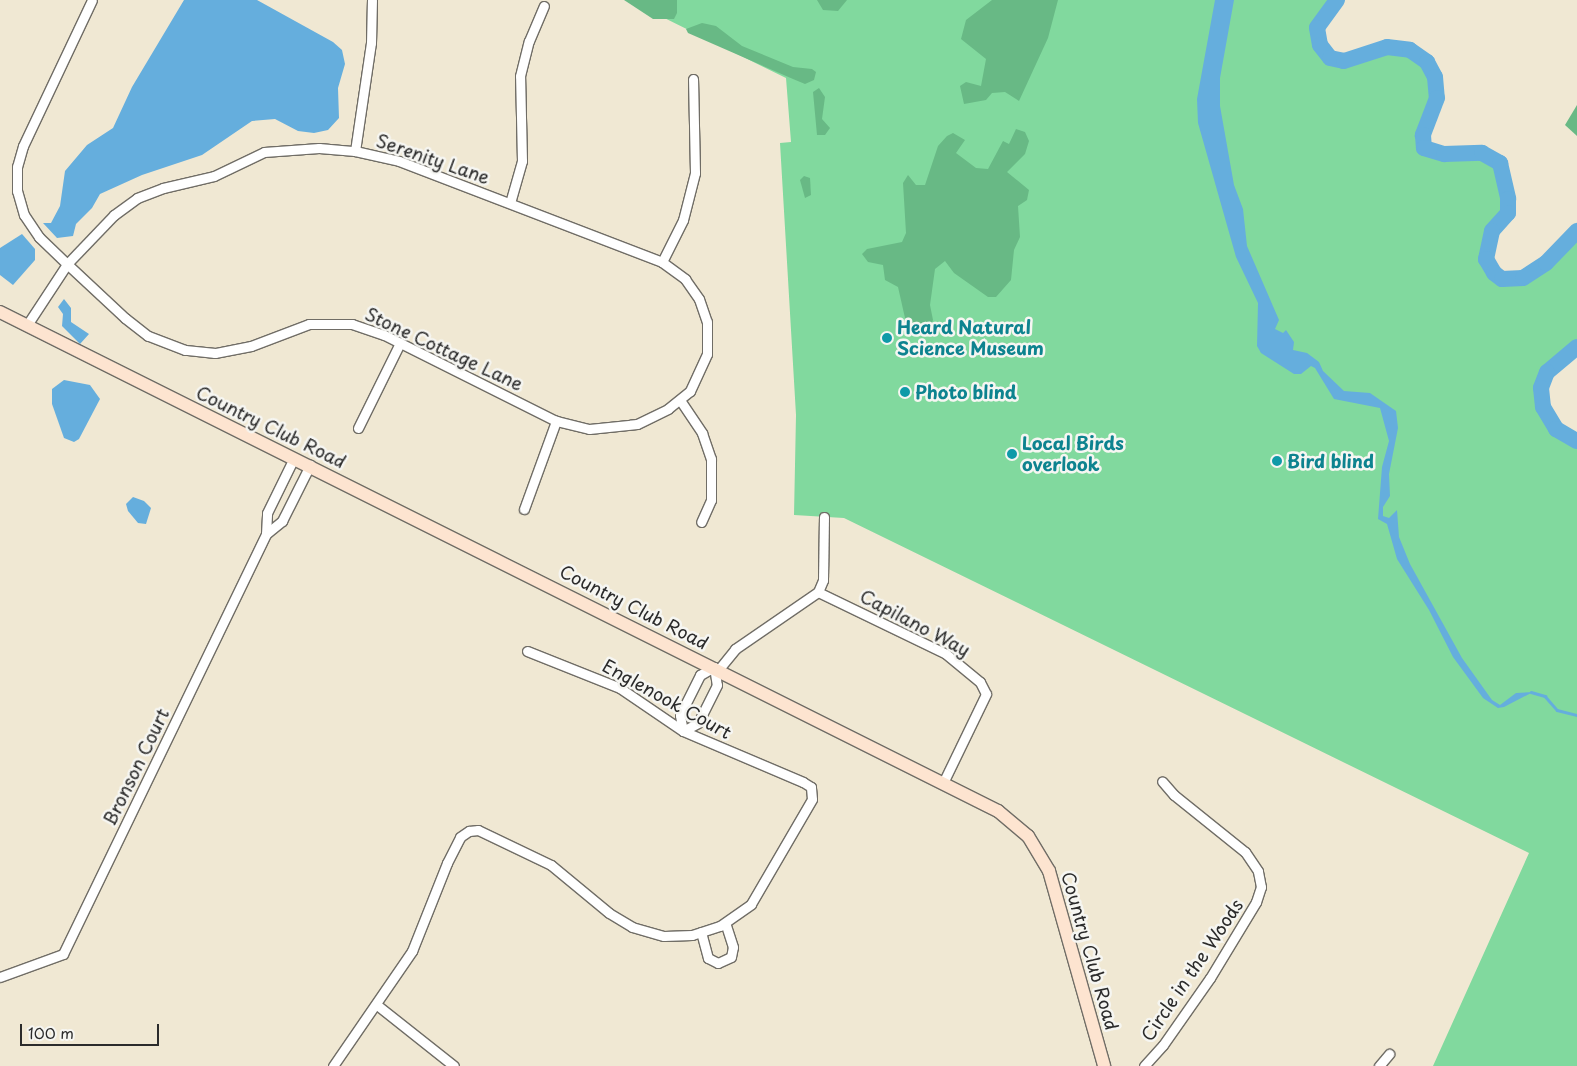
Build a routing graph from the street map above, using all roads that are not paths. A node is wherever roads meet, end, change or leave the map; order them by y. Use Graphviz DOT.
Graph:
graph roads {
  1 [pos="92,0"];
  2 [pos="372,0"];
  3 [pos="544,6"];
  4 [pos="693,79"];
  5 [pos="355,151"];
  6 [pos="510,203"];
  7 [pos="662,262"];
  8 [pos="67,264"];
  9 [pos="0,312"];
  10 [pos="27,325"];
  11 [pos="400,343"];
  12 [pos="680,400"];
  13 [pos="556,421"];
  14 [pos="358,428"];
  15 [pos="294,458"];
  16 [pos="310,465"];
  17 [pos="524,509"];
  18 [pos="824,517"];
  19 [pos="701,522"];
  20 [pos="266,534"];
  21 [pos="818,592"];
  22 [pos="527,651"];
  23 [pos="717,668"];
  24 [pos="683,731"];
  25 [pos="944,781"];
  26 [pos="1162,781"];
  27 [pos="725,923"];
  28 [pos="701,932"];
  29 [pos="0,978"];
  30 [pos="377,1005"];
  31 [pos="1389,1054"];
  32 [pos="333,1066"];
  33 [pos="454,1066"];
  34 [pos="1104,1066"];
  35 [pos="1144,1066"];
  36 [pos="1379,1066"];
  1 -- 8 [label="street, Stone Cottage Lane"];
  2 -- 5 [label="street"];
  3 -- 6 [label="street"];
  4 -- 7 [label="street"];
  5 -- 6 [label="street, Serenity Lane"];
  5 -- 8 [label="street, Serenity Lane"];
  6 -- 7 [label="street, Serenity Lane"];
  7 -- 12 [label="street, Serenity Lane"];
  8 -- 10 [label="street, Serenity Lane"];
  8 -- 11 [label="street, Stone Cottage Lane"];
  9 -- 10 [label="main road, Country Club Road"];
  10 -- 15 [label="main road, Country Club Road"];
  11 -- 13 [label="street, Stone Cottage Lane"];
  11 -- 14 [label="street"];
  12 -- 13 [label="street, Stone Cottage Lane"];
  12 -- 19 [label="street"];
  13 -- 17 [label="street"];
  15 -- 16 [label="main road, Country Club Road"];
  15 -- 20 [label="street, Bronson Court"];
  16 -- 20 [label="street, Bronson Court"];
  16 -- 23 [label="main road, Country Club Road"];
  18 -- 21 [label="street"];
  20 -- 29 [label="street, Bronson Court"];
  21 -- 23 [label="street"];
  21 -- 25 [label="street, Capilano Way"];
  22 -- 24 [label="street, Englenook Court"];
  23 -- 24 [label="street"];
  23 -- 24 [label="street"];
  23 -- 25 [label="main road, Country Club Road"];
  24 -- 27 [label="street, Englenook Court"];
  25 -- 34 [label="main road, Country Club Road"];
  26 -- 35 [label="street, Circle in the Woods"];
  27 -- 28 [label="street"];
  27 -- 28 [label="street"];
  28 -- 30 [label="street"];
  30 -- 32 [label="street"];
  30 -- 33 [label="street"];
  31 -- 36 [label="street"];
}
